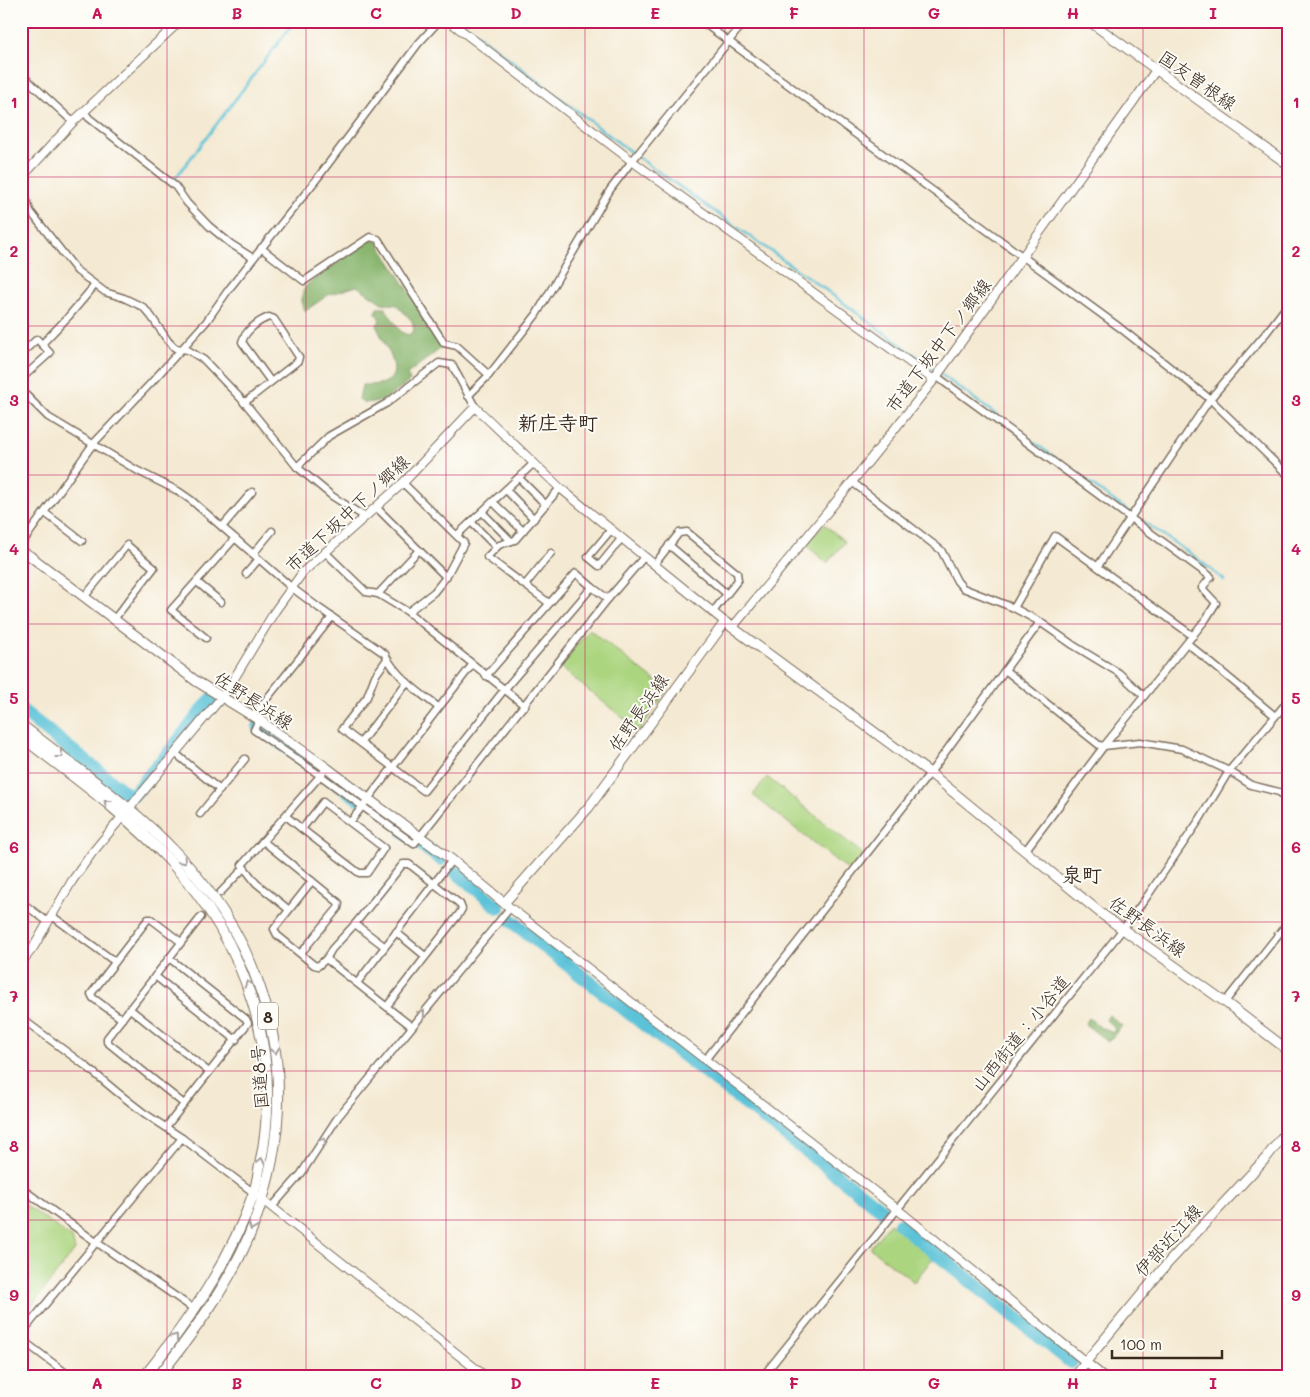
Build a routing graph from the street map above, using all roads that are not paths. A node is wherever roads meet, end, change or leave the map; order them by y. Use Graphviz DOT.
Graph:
graph roads {
  1 [pos="180,21"];
  2 [pos="439,21"];
  3 [pos="449,21"];
  4 [pos="701,21"];
  5 [pos="745,21"];
  6 [pos="1089,21"];
  7 [pos="729,42"];
  8 [pos="1156,70"];
  9 [pos="21,74"];
  10 [pos="84,112"];
  11 [pos="73,122"];
  12 [pos="635,157"];
  13 [pos="21,161"];
  14 [pos="1289,165"];
  15 [pos="28,169"];
  16 [pos="21,178"];
  17 [pos="21,183"];
  18 [pos="260,248"];
  19 [pos="1022,256"];
  20 [pos="253,258"];
  21 [pos="95,284"];
  22 [pos="1289,303"];
  23 [pos="42,344"];
  24 [pos="182,349"];
  25 [pos="21,354"];
  26 [pos="489,375"];
  27 [pos="937,375"];
  28 [pos="21,379"];
  29 [pos="271,382"];
  30 [pos="21,390"];
  31 [pos="468,396"];
  32 [pos="1210,398"];
  33 [pos="244,403"];
  34 [pos="475,407"];
  35 [pos="93,444"];
  36 [pos="533,464"];
  37 [pos="297,467"];
  38 [pos="1289,476"];
  39 [pos="519,478"];
  40 [pos="852,482"];
  41 [pos="403,483"];
  42 [pos="560,488"];
  43 [pos="506,490"];
  44 [pos="252,492"];
  45 [pos="493,502"];
  46 [pos="546,505"];
  47 [pos="376,507"];
  48 [pos="482,512"];
  49 [pos="45,513"];
  50 [pos="365,517"];
  51 [pos="1129,518"];
  52 [pos="534,519"];
  53 [pos="471,522"];
  54 [pos="222,527"];
  55 [pos="611,530"];
  56 [pos="272,531"];
  57 [pos="523,531"];
  58 [pos="457,535"];
  59 [pos="235,538"];
  60 [pos="621,539"];
  61 [pos="82,541"];
  62 [pos="511,541"];
  63 [pos="22,545"];
  64 [pos="669,545"];
  65 [pos="496,548"];
  66 [pos="418,550"];
  67 [pos="325,552"];
  68 [pos="551,553"];
  69 [pos="256,556"];
  70 [pos="644,557"];
  71 [pos="654,565"];
  72 [pos="1098,566"];
  73 [pos="246,574"];
  74 [pos="446,577"];
  75 [pos="197,582"];
  76 [pos="526,585"];
  77 [pos="291,586"];
  78 [pos="592,587"];
  79 [pos="378,594"];
  80 [pos="727,594"];
  81 [pos="85,596"];
  82 [pos="608,599"];
  83 [pos="221,602"];
  84 [pos="550,603"];
  85 [pos="1014,608"];
  86 [pos="408,612"];
  87 [pos="712,612"];
  88 [pos="332,617"];
  89 [pos="114,618"];
  90 [pos="1040,622"];
  91 [pos="728,625"];
  92 [pos="1193,636"];
  93 [pos="206,638"];
  94 [pos="1187,643"];
  95 [pos="388,659"];
  96 [pos="472,664"];
  97 [pos="1005,670"];
  98 [pos="486,676"];
  99 [pos="407,682"];
  100 [pos="504,690"];
  101 [pos="1144,696"];
  102 [pos="220,697"];
  103 [pos="1289,700"];
  104 [pos="524,706"];
  105 [pos="438,708"];
  106 [pos="1275,716"];
  107 [pos="256,722"];
  108 [pos="21,725"];
  109 [pos="21,736"];
  110 [pos="361,742"];
  111 [pos="1104,746"];
  112 [pos="176,753"];
  113 [pos="245,759"];
  114 [pos="392,767"];
  115 [pos="1229,771"];
  116 [pos="324,772"];
  117 [pos="930,772"];
  118 [pos="220,790"];
  119 [pos="1289,799"];
  120 [pos="365,802"];
  121 [pos="126,813"];
  122 [pos="200,814"];
  123 [pos="286,816"];
  124 [pos="351,821"];
  125 [pos="302,829"];
  126 [pos="418,840"];
  127 [pos="263,841"];
  128 [pos="1025,851"];
  129 [pos="452,860"];
  130 [pos="244,868"];
  131 [pos="312,881"];
  132 [pos="434,883"];
  133 [pos="220,893"];
  134 [pos="21,902"];
  135 [pos="507,905"];
  136 [pos="288,909"];
  137 [pos="201,917"];
  138 [pos="50,919"];
  139 [pos="1289,921"];
  140 [pos="355,924"];
  141 [pos="1123,929"];
  142 [pos="396,932"];
  143 [pos="181,942"];
  144 [pos="384,946"];
  145 [pos="301,953"];
  146 [pos="425,956"];
  147 [pos="169,958"];
  148 [pos="326,959"];
  149 [pos="114,961"];
  150 [pos="21,963"];
  151 [pos="155,976"];
  152 [pos="357,983"];
  153 [pos="1225,1002"];
  154 [pos="387,1006"];
  155 [pos="130,1009"];
  156 [pos="21,1018"];
  157 [pos="122,1019"];
  158 [pos="411,1026"];
  159 [pos="236,1040"];
  160 [pos="1289,1051"];
  161 [pos="706,1060"];
  162 [pos="209,1072"];
  163 [pos="184,1104"];
  164 [pos="166,1127"];
  165 [pos="1289,1128"];
  166 [pos="182,1138"];
  167 [pos="21,1188"];
  168 [pos="258,1197"];
  169 [pos="272,1207"];
  170 [pos="897,1209"];
  171 [pos="96,1242"];
  172 [pos="194,1309"];
  173 [pos="21,1334"];
  174 [pos="21,1339"];
  175 [pos="1085,1362"];
  176 [pos="70,1376"];
  177 [pos="145,1376"];
  178 [pos="159,1376"];
  179 [pos="485,1376"];
  180 [pos="763,1376"];
  181 [pos="1074,1376"];
  182 [pos="1103,1376"];
  1 -- 10 [label="street"];
  2 -- 18 [label="street"];
  3 -- 12 [label="street"];
  4 -- 7 [label="street"];
  5 -- 7 [label="street"];
  6 -- 8 [label="main road, 国友曽根線"];
  7 -- 12 [label="street"];
  7 -- 19 [label="street"];
  8 -- 14 [label="main road, 国友曽根線"];
  8 -- 19 [label="street, 市道下坂中下ノ郷線"];
  9 -- 11 [label="street"];
  10 -- 11 [label="street"];
  10 -- 20 [label="street"];
  11 -- 15 [label="street"];
  12 -- 26 [label="street"];
  12 -- 27 [label="street"];
  13 -- 15 [label="street"];
  15 -- 16 [label="street"];
  17 -- 21 [label="street"];
  18 -- 20 [label="street"];
  18 -- 26 [label="street"];
  19 -- 27 [label="street, 市道下坂中下ノ郷線"];
  19 -- 32 [label="street"];
  20 -- 24 [label="street"];
  21 -- 23 [label="street"];
  21 -- 24 [label="street"];
  22 -- 32 [label="street"];
  23 -- 25 [label="street"];
  23 -- 28 [label="street"];
  24 -- 33 [label="street"];
  24 -- 35 [label="street"];
  26 -- 31 [label="street"];
  27 -- 40 [label="street, 市道下坂中下ノ郷線"];
  27 -- 51 [label="street"];
  29 -- 29 [label="street"];
  29 -- 33 [label="street"];
  30 -- 35 [label="street"];
  31 -- 34 [label="street"];
  31 -- 37 [label="street"];
  32 -- 38 [label="street"];
  32 -- 51 [label="street"];
  33 -- 37 [label="street"];
  34 -- 36 [label="street"];
  34 -- 41 [label="street, 市道下坂中下ノ郷線"];
  35 -- 49 [label="street"];
  35 -- 54 [label="street"];
  36 -- 39 [label="street"];
  36 -- 42 [label="street"];
  37 -- 50 [label="street"];
  39 -- 43 [label="street"];
  39 -- 46 [label="street"];
  40 -- 85 [label="street"];
  40 -- 91 [label="street, 市道下坂中下ノ郷線"];
  41 -- 47 [label="street, 市道下坂中下ノ郷線"];
  41 -- 58 [label="street"];
  42 -- 46 [label="street"];
  42 -- 55 [label="street"];
  43 -- 45 [label="street"];
  43 -- 52 [label="street"];
  44 -- 54 [label="street"];
  45 -- 48 [label="street"];
  45 -- 57 [label="street"];
  46 -- 52 [label="street"];
  47 -- 50 [label="street, 市道下坂中下ノ郷線"];
  47 -- 66 [label="street"];
  48 -- 53 [label="street"];
  48 -- 62 [label="street"];
  49 -- 61 [label="street"];
  49 -- 63 [label="street"];
  50 -- 67 [label="street, 市道下坂中下ノ郷線"];
  51 -- 72 [label="street"];
  51 -- 92 [label="street"];
  52 -- 57 [label="street"];
  53 -- 58 [label="street"];
  53 -- 65 [label="street"];
  54 -- 59 [label="street"];
  55 -- 60 [label="street"];
  55 -- 60 [label="street"];
  56 -- 69 [label="street"];
  57 -- 62 [label="street"];
  58 -- 74 [label="street"];
  59 -- 69 [label="street"];
  59 -- 75 [label="street"];
  60 -- 70 [label="street"];
  62 -- 65 [label="street"];
  63 -- 81 [label="main road, 佐野長浜線"];
  64 -- 71 [label="street"];
  64 -- 80 [label="street"];
  64 -- 80 [label="street"];
  65 -- 76 [label="street"];
  66 -- 74 [label="street"];
  66 -- 79 [label="street"];
  67 -- 77 [label="street, 市道下坂中下ノ郷線"];
  67 -- 79 [label="street"];
  68 -- 76 [label="street"];
  69 -- 73 [label="street"];
  69 -- 77 [label="street"];
  70 -- 71 [label="street"];
  70 -- 82 [label="street"];
  71 -- 87 [label="street"];
  72 -- 85 [label="street"];
  72 -- 92 [label="street"];
  74 -- 86 [label="street"];
  75 -- 83 [label="street"];
  75 -- 93 [label="street"];
  76 -- 84 [label="street"];
  77 -- 88 [label="street"];
  77 -- 102 [label="street, 市道下坂中下ノ郷線"];
  78 -- 82 [label="street"];
  78 -- 84 [label="street"];
  78 -- 100 [label="street"];
  79 -- 86 [label="street"];
  80 -- 87 [label="street"];
  81 -- 89 [label="main road, 佐野長浜線"];
  81 -- 89 [label="street"];
  82 -- 104 [label="street"];
  84 -- 98 [label="street"];
  85 -- 90 [label="street"];
  86 -- 96 [label="street"];
  87 -- 91 [label="street"];
  88 -- 95 [label="street"];
  88 -- 107 [label="street"];
  89 -- 102 [label="main road, 佐野長浜線"];
  90 -- 97 [label="street"];
  90 -- 101 [label="street"];
  91 -- 117 [label="main road, 佐野長浜線"];
  91 -- 135 [label="main road, 佐野長浜線"];
  92 -- 94 [label="street"];
  94 -- 101 [label="street"];
  94 -- 106 [label="street"];
  95 -- 99 [label="street"];
  95 -- 110 [label="street"];
  96 -- 98 [label="street"];
  96 -- 105 [label="street"];
  97 -- 111 [label="street"];
  97 -- 117 [label="street"];
  98 -- 100 [label="street"];
  99 -- 105 [label="street"];
  99 -- 110 [label="street"];
  100 -- 104 [label="street"];
  100 -- 114 [label="street"];
  101 -- 111 [label="street"];
  102 -- 107 [label="main road, 佐野長浜線"];
  102 -- 112 [label="street, 市道下坂中下ノ郷線"];
  103 -- 106 [label="street, 山西街道：小谷道"];
  104 -- 126 [label="street"];
  105 -- 114 [label="street"];
  106 -- 115 [label="street, 山西街道：小谷道"];
  107 -- 116 [label="main road, 佐野長浜線"];
  108 -- 121 [label="highway, 国道8号 / 8, one-way"];
  121 -- 109 [label="highway, 国道8号 / 8, one-way"];
  110 -- 114 [label="street"];
  111 -- 115 [label="street"];
  111 -- 128 [label="street"];
  112 -- 118 [label="street"];
  112 -- 121 [label="street, 市道下坂中下ノ郷線"];
  113 -- 118 [label="street"];
  114 -- 120 [label="street"];
  115 -- 119 [label="street"];
  115 -- 141 [label="street, 山西街道：小谷道"];
  116 -- 120 [label="main road, 佐野長浜線"];
  116 -- 123 [label="street"];
  117 -- 128 [label="main road, 佐野長浜線"];
  117 -- 161 [label="street"];
  118 -- 122 [label="street"];
  120 -- 124 [label="street"];
  120 -- 126 [label="main road, 佐野長浜線"];
  121 -- 138 [label="street, 市道下坂中下ノ郷線"];
  121 -- 168 [label="highway, 国道8号 / 8"];
  123 -- 125 [label="street"];
  123 -- 127 [label="street"];
  124 -- 125 [label="street"];
  124 -- 125 [label="street"];
  126 -- 129 [label="main road, 佐野長浜線"];
  127 -- 130 [label="street"];
  127 -- 131 [label="street"];
  128 -- 141 [label="main road, 佐野長浜線"];
  129 -- 132 [label="street"];
  129 -- 135 [label="main road, 佐野長浜線"];
  130 -- 133 [label="street"];
  130 -- 136 [label="street"];
  131 -- 136 [label="street"];
  131 -- 145 [label="street"];
  132 -- 140 [label="street"];
  132 -- 142 [label="street"];
  132 -- 146 [label="street"];
  134 -- 138 [label="street"];
  158 -- 135 [label="street, one-way"];
  135 -- 161 [label="street"];
  136 -- 145 [label="street"];
  137 -- 143 [label="street"];
  138 -- 149 [label="street"];
  138 -- 150 [label="street, 市道下坂中下ノ郷線"];
  139 -- 153 [label="street"];
  140 -- 144 [label="street"];
  140 -- 148 [label="street"];
  141 -- 153 [label="main road, 佐野長浜線"];
  141 -- 170 [label="street, 山西街道：小谷道"];
  142 -- 144 [label="street"];
  142 -- 146 [label="street"];
  143 -- 147 [label="street"];
  143 -- 149 [label="street"];
  144 -- 152 [label="street"];
  145 -- 148 [label="street"];
  146 -- 154 [label="street"];
  147 -- 151 [label="street"];
  147 -- 159 [label="street"];
  148 -- 152 [label="street"];
  149 -- 157 [label="street"];
  151 -- 155 [label="street"];
  151 -- 159 [label="street"];
  152 -- 154 [label="street"];
  153 -- 160 [label="main road, 佐野長浜線"];
  154 -- 158 [label="street"];
  155 -- 157 [label="street"];
  155 -- 162 [label="street"];
  156 -- 164 [label="street"];
  157 -- 163 [label="street"];
  169 -- 158 [label="street, one-way"];
  159 -- 162 [label="street"];
  161 -- 170 [label="street"];
  162 -- 163 [label="street"];
  163 -- 164 [label="street"];
  164 -- 166 [label="street"];
  165 -- 175 [label="main road, 伊部近江線"];
  166 -- 168 [label="street"];
  166 -- 171 [label="street"];
  167 -- 171 [label="street"];
  168 -- 169 [label="street"];
  168 -- 172 [label="highway, 国道8号 / 8"];
  168 -- 178 [label="highway, 国道8号 / 8, one-way"];
  169 -- 179 [label="street"];
  170 -- 175 [label="street"];
  170 -- 180 [label="street, 山西街道：小谷道"];
  171 -- 172 [label="street"];
  171 -- 173 [label="street"];
  177 -- 172 [label="highway, 国道8号 / 8, one-way"];
  174 -- 176 [label="street"];
  175 -- 181 [label="main road, 伊部近江線"];
  175 -- 182 [label="street"];
}
